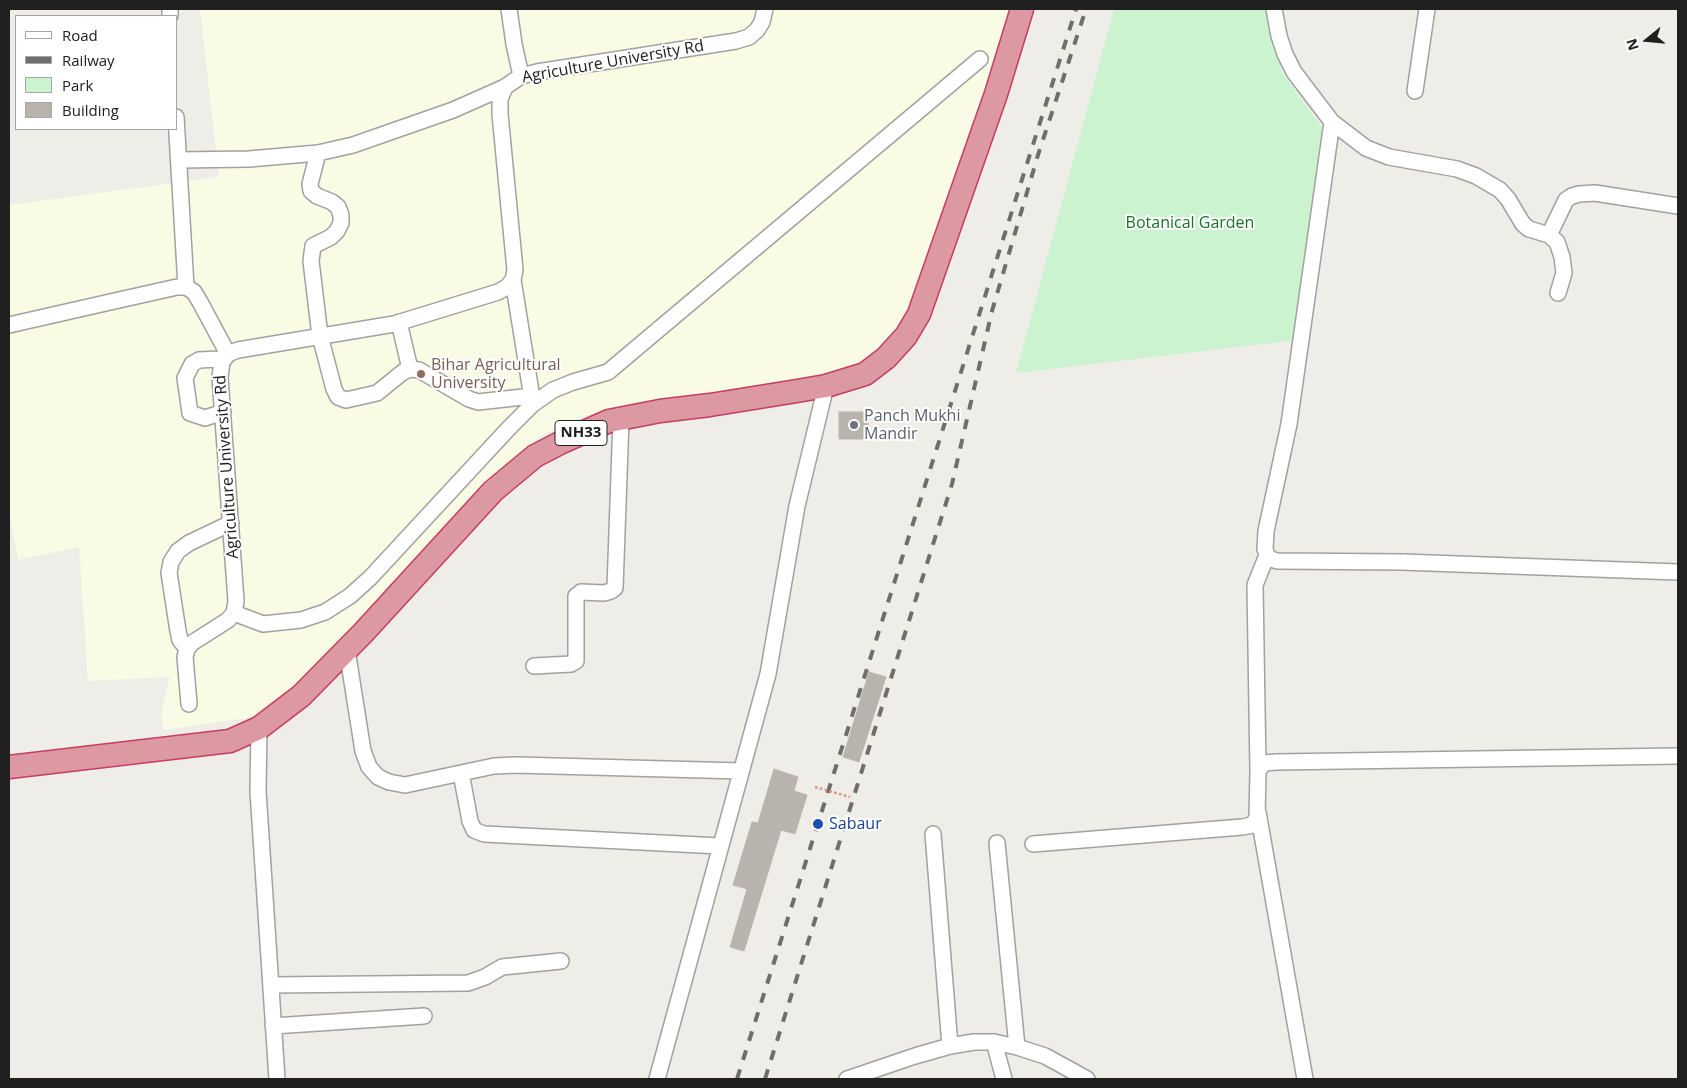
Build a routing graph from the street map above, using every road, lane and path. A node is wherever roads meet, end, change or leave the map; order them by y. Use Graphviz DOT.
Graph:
graph roads {
  1 [pos="509,9"];
  2 [pos="764,9"];
  3 [pos="1022,9"];
  4 [pos="1274,9"];
  5 [pos="1427,9"];
  6 [pos="980,59"];
  7 [pos="522,76"];
  8 [pos="505,88"];
  9 [pos="1414,91"];
  10 [pos="1332,122"];
  11 [pos="177,130"];
  12 [pos="318,152"];
  13 [pos="179,160"];
  14 [pos="1678,206"];
  15 [pos="1549,234"];
  16 [pos="513,280"];
  17 [pos="186,287"];
  18 [pos="1558,293"];
  19 [pos="400,322"];
  20 [pos="9,326"];
  21 [pos="320,336"];
  22 [pos="225,358"];
  23 [pos="410,369"];
  24 [pos="826,386"];
  25 [pos="533,400"];
  26 [pos="223,412"];
  27 [pos="621,419"];
  28 [pos="231,523"];
  29 [pos="1267,555"];
  30 [pos="1678,572"];
  31 [pos="234,613"];
  32 [pos="187,649"];
  33 [pos="347,650"];
  34 [pos="534,666"];
  35 [pos="189,704"];
  36 [pos="259,728"];
  37 [pos="1678,756"];
  38 [pos="9,766"];
  39 [pos="1258,771"];
  40 [pos="741,772"];
  41 [pos="462,773"];
  42 [pos="815,787"];
  43 [pos="850,797"];
  44 [pos="1258,810"];
  45 [pos="933,834"];
  46 [pos="997,842"];
  47 [pos="1034,844"];
  48 [pos="720,846"];
  49 [pos="561,961"];
  50 [pos="271,985"];
  51 [pos="424,1016"];
  52 [pos="273,1026"];
  53 [pos="994,1042"];
  54 [pos="950,1046"];
  55 [pos="1017,1047"];
  56 [pos="277,1079"];
  57 [pos="657,1079"];
  58 [pos="847,1079"];
  59 [pos="1004,1079"];
  60 [pos="1087,1079"];
  61 [pos="1305,1079"];
  1 -- 7 [label="street"];
  2 -- 7 [label="street, Agriculture University Rd"];
  3 -- 24 [label="highway, NH33"];
  4 -- 10 [label="street"];
  5 -- 9 [label="street"];
  6 -- 25 [label="street"];
  7 -- 8 [label="street, Agriculture University Rd"];
  8 -- 12 [label="street"];
  8 -- 16 [label="street, Agriculture University Rd"];
  10 -- 15 [label="street"];
  10 -- 29 [label="street"];
  11 -- 13 [label="street"];
  12 -- 13 [label="street"];
  12 -- 21 [label="street"];
  13 -- 17 [label="street"];
  14 -- 15 [label="street"];
  15 -- 18 [label="street"];
  16 -- 19 [label="street, Agriculture University Rd"];
  16 -- 25 [label="street"];
  17 -- 20 [label="street"];
  17 -- 22 [label="street"];
  19 -- 21 [label="street, Agriculture University Rd"];
  19 -- 23 [label="street"];
  21 -- 22 [label="street, Agriculture University Rd"];
  21 -- 23 [label="street"];
  22 -- 26 [label="street, Agriculture University Rd"];
  22 -- 26 [label="street"];
  23 -- 25 [label="street"];
  24 -- 27 [label="highway, NH33"];
  24 -- 40 [label="street"];
  25 -- 31 [label="street"];
  26 -- 28 [label="street, Agriculture University Rd"];
  27 -- 33 [label="highway, NH33"];
  27 -- 34 [label="street"];
  28 -- 31 [label="street, Agriculture University Rd"];
  28 -- 32 [label="street"];
  29 -- 30 [label="street"];
  29 -- 39 [label="street"];
  31 -- 32 [label="street"];
  32 -- 35 [label="street"];
  33 -- 36 [label="highway, NH33"];
  33 -- 41 [label="street"];
  36 -- 38 [label="highway, NH33"];
  36 -- 50 [label="street"];
  37 -- 39 [label="street"];
  39 -- 44 [label="street"];
  40 -- 41 [label="street"];
  40 -- 48 [label="street"];
  41 -- 48 [label="street"];
  42 -- 43 [label="path, bridge"];
  44 -- 47 [label="street"];
  44 -- 61 [label="street"];
  45 -- 54 [label="street"];
  46 -- 55 [label="street"];
  48 -- 57 [label="street"];
  49 -- 50 [label="street"];
  50 -- 52 [label="street"];
  51 -- 52 [label="street"];
  52 -- 56 [label="street"];
  53 -- 54 [label="street"];
  53 -- 55 [label="street"];
  53 -- 59 [label="street"];
  54 -- 58 [label="street"];
  55 -- 60 [label="street"];
}
